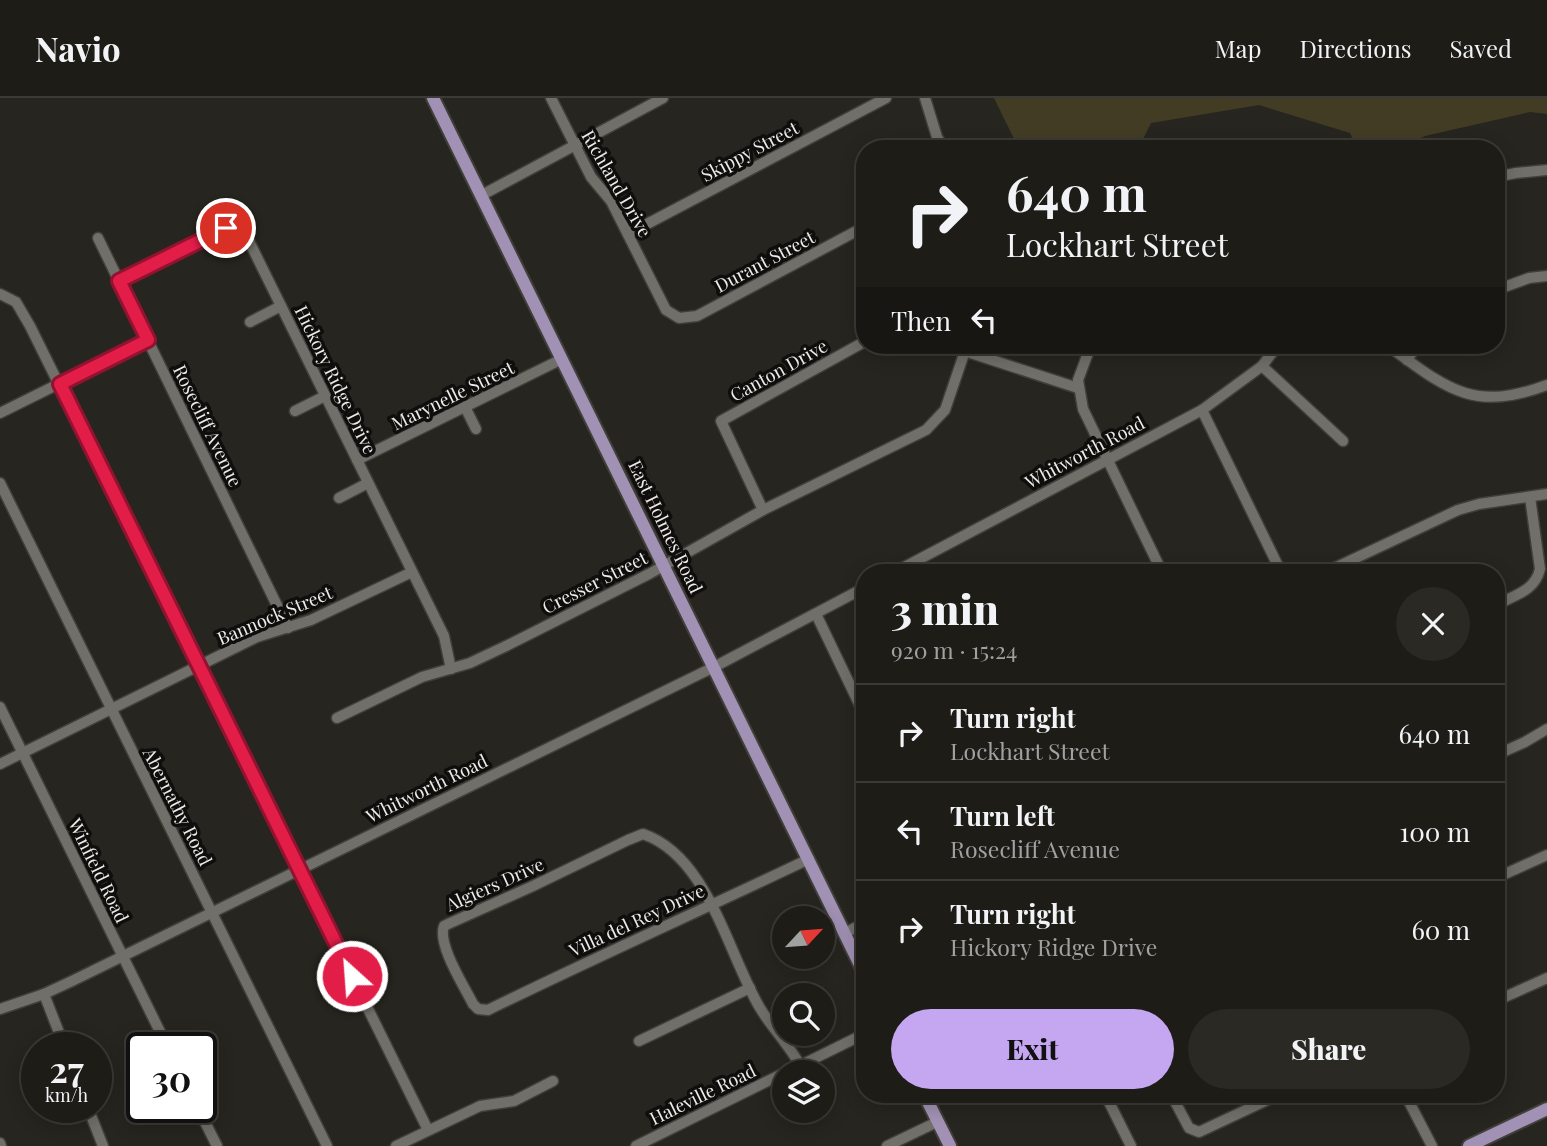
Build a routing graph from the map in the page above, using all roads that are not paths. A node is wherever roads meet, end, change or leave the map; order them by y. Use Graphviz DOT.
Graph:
graph roads {
  1 [pos="433,98"];
  2 [pos="551,98"];
  3 [pos="663,98"];
  4 [pos="886,98"];
  5 [pos="925,98"];
  6 [pos="939,140"];
  7 [pos="574,145"];
  8 [pos="1547,170"];
  9 [pos="1505,175"];
  10 [pos="482,195"];
  11 [pos="856,231"];
  12 [pos="628,234"];
  13 [pos="98,239"];
  14 [pos="1547,276"];
  15 [pos="119,281"];
  16 [pos="1505,287"];
  17 [pos="0,294"];
  18 [pos="281,306"];
  19 [pos="679,318"];
  20 [pos="250,322"];
  21 [pos="148,340"];
  22 [pos="856,346"];
  23 [pos="963,354"];
  24 [pos="982,354"];
  25 [pos="1087,354"];
  26 [pos="1271,354"];
  27 [pos="1400,354"];
  28 [pos="1411,354"];
  29 [pos="562,359"];
  30 [pos="1407,359"];
  31 [pos="1262,366"];
  32 [pos="60,384"];
  33 [pos="1547,385"];
  34 [pos="1078,388"];
  35 [pos="326,396"];
  36 [pos="465,407"];
  37 [pos="1202,410"];
  38 [pos="295,411"];
  39 [pos="0,413"];
  40 [pos="476,429"];
  41 [pos="1343,441"];
  42 [pos="1108,459"];
  43 [pos="357,460"];
  44 [pos="0,482"];
  45 [pos="368,483"];
  46 [pos="1547,494"];
  47 [pos="1530,496"];
  48 [pos="339,498"];
  49 [pos="764,510"];
  50 [pos="910,564"];
  51 [pos="1158,564"];
  52 [pos="1277,564"];
  53 [pos="1343,564"];
  54 [pos="664,566"];
  55 [pos="412,572"];
  56 [pos="856,592"];
  57 [pos="1505,600"];
  58 [pos="816,614"];
  59 [pos="288,628"];
  60 [pos="199,666"];
  61 [pos="714,667"];
  62 [pos="452,668"];
  63 [pos="856,697"];
  64 [pos="0,706"];
  65 [pos="111,709"];
  66 [pos="337,718"];
  67 [pos="1547,729"];
  68 [pos="1505,751"];
  69 [pos="22,753"];
  70 [pos="0,764"];
  71 [pos="1547,855"];
  72 [pos="808,859"];
  73 [pos="300,869"];
  74 [pos="1505,874"];
  75 [pos="710,904"];
  76 [pos="212,913"];
  77 [pos="856,927"];
  78 [pos="845,933"];
  79 [pos="856,956"];
  80 [pos="122,957"];
  81 [pos="1547,978"];
  82 [pos="750,988"];
  83 [pos="44,994"];
  84 [pos="1505,997"];
  85 [pos="0,1009"];
  86 [pos="478,1009"];
  87 [pos="59,1032"];
  88 [pos="160,1032"];
  89 [pos="856,1038"];
  90 [pos="639,1041"];
  91 [pos="797,1060"];
  92 [pos="810,1060"];
  93 [pos="772,1079"];
  94 [pos="553,1081"];
  95 [pos="928,1103"];
  96 [pos="1110,1103"];
  97 [pos="1176,1103"];
  98 [pos="1261,1103"];
  99 [pos="1410,1103"];
  100 [pos="1547,1109"];
  101 [pos="937,1122"];
  102 [pos="94,1123"];
  103 [pos="206,1123"];
  104 [pos="428,1130"];
  105 [pos="103,1146"];
  106 [pos="217,1146"];
  107 [pos="327,1146"];
  108 [pos="396,1146"];
  109 [pos="636,1146"];
  110 [pos="887,1146"];
  111 [pos="950,1146"];
  112 [pos="1131,1146"];
  113 [pos="1432,1146"];
  114 [pos="1469,1146"];
  1 -- 10 [label="main road, East Holmes Road"];
  2 -- 7 [label="street, Richland Drive"];
  3 -- 7 [label="street"];
  4 -- 12 [label="street, Skippy Street"];
  5 -- 6 [label="street"];
  7 -- 10 [label="street"];
  7 -- 12 [label="street, Richland Drive"];
  8 -- 9 [label="street"];
  10 -- 29 [label="main road, East Holmes Road"];
  11 -- 19 [label="street, Durant Street"];
  12 -- 19 [label="street, Richland Drive"];
  13 -- 15 [label="street, Rosecliff Avenue"];
  14 -- 16 [label="street"];
  15 -- 18 [label="street, Hickory Ridge Drive"];
  15 -- 21 [label="street, Rosecliff Avenue"];
  17 -- 32 [label="street"];
  18 -- 20 [label="street"];
  18 -- 35 [label="street, Hickory Ridge Drive"];
  21 -- 32 [label="street"];
  21 -- 59 [label="street, Rosecliff Avenue"];
  22 -- 49 [label="street, Canton Drive"];
  23 -- 49 [label="street, Cresser Street"];
  24 -- 34 [label="street"];
  25 -- 34 [label="street"];
  26 -- 31 [label="street, Whitworth Road"];
  27 -- 30 [label="street"];
  28 -- 30 [label="street"];
  29 -- 36 [label="street, Marynelle Street"];
  29 -- 54 [label="main road, East Holmes Road"];
  30 -- 33 [label="street"];
  31 -- 37 [label="street, Whitworth Road"];
  31 -- 41 [label="street"];
  32 -- 39 [label="street"];
  32 -- 60 [label="street"];
  34 -- 42 [label="street"];
  35 -- 38 [label="street"];
  35 -- 43 [label="street, Hickory Ridge Drive"];
  36 -- 40 [label="street"];
  36 -- 43 [label="street, Marynelle Street"];
  37 -- 42 [label="street, Whitworth Road"];
  37 -- 52 [label="street"];
  42 -- 50 [label="street, Whitworth Road"];
  42 -- 51 [label="street"];
  43 -- 45 [label="street, Hickory Ridge Drive"];
  44 -- 65 [label="street, Abernathy Road"];
  45 -- 48 [label="street"];
  45 -- 55 [label="street, Hickory Ridge Drive"];
  46 -- 47 [label="street"];
  47 -- 53 [label="street"];
  47 -- 57 [label="street"];
  49 -- 54 [label="street, Cresser Street"];
  54 -- 61 [label="main road, East Holmes Road"];
  54 -- 62 [label="street, Cresser Street"];
  55 -- 59 [label="street, Bannock Street"];
  55 -- 62 [label="street, Hickory Ridge Drive"];
  56 -- 58 [label="street, Whitworth Road"];
  58 -- 61 [label="street, Whitworth Road"];
  58 -- 63 [label="street"];
  59 -- 60 [label="street, Bannock Street"];
  60 -- 65 [label="street, Bannock Street"];
  60 -- 73 [label="street"];
  61 -- 72 [label="main road, East Holmes Road"];
  61 -- 73 [label="street, Whitworth Road"];
  62 -- 66 [label="street, Cresser Street"];
  64 -- 69 [label="street, Winfield Road"];
  65 -- 69 [label="street, Bannock Street"];
  65 -- 76 [label="street, Abernathy Road"];
  67 -- 68 [label="street"];
  69 -- 70 [label="street, Bannock Street"];
  69 -- 80 [label="street, Winfield Road"];
  71 -- 74 [label="street"];
  72 -- 75 [label="street, Villa del Rey Drive"];
  72 -- 78 [label="main road, East Holmes Road"];
  73 -- 76 [label="street, Whitworth Road"];
  73 -- 104 [label="street"];
  75 -- 82 [label="street"];
  75 -- 86 [label="street, Villa del Rey Drive"];
  75 -- 86 [label="street, Algiers Drive"];
  76 -- 80 [label="street, Whitworth Road"];
  76 -- 107 [label="street, Abernathy Road"];
  77 -- 78 [label="street"];
  78 -- 79 [label="main road, East Holmes Road"];
  80 -- 83 [label="street, Whitworth Road"];
  80 -- 88 [label="street, Winfield Road"];
  81 -- 84 [label="street"];
  82 -- 90 [label="street"];
  82 -- 91 [label="street"];
  83 -- 85 [label="street, Whitworth Road"];
  83 -- 87 [label="street"];
  89 -- 92 [label="street, Haleville Road"];
  93 -- 109 [label="street, Haleville Road"];
  94 -- 104 [label="street"];
  95 -- 101 [label="main road"];
  96 -- 112 [label="street"];
  97 -- 98 [label="street"];
  99 -- 113 [label="street"];
  100 -- 114 [label="main road"];
  101 -- 110 [label="street"];
  101 -- 111 [label="main road"];
  102 -- 105 [label="street"];
  103 -- 106 [label="street"];
  104 -- 108 [label="street"];
}
